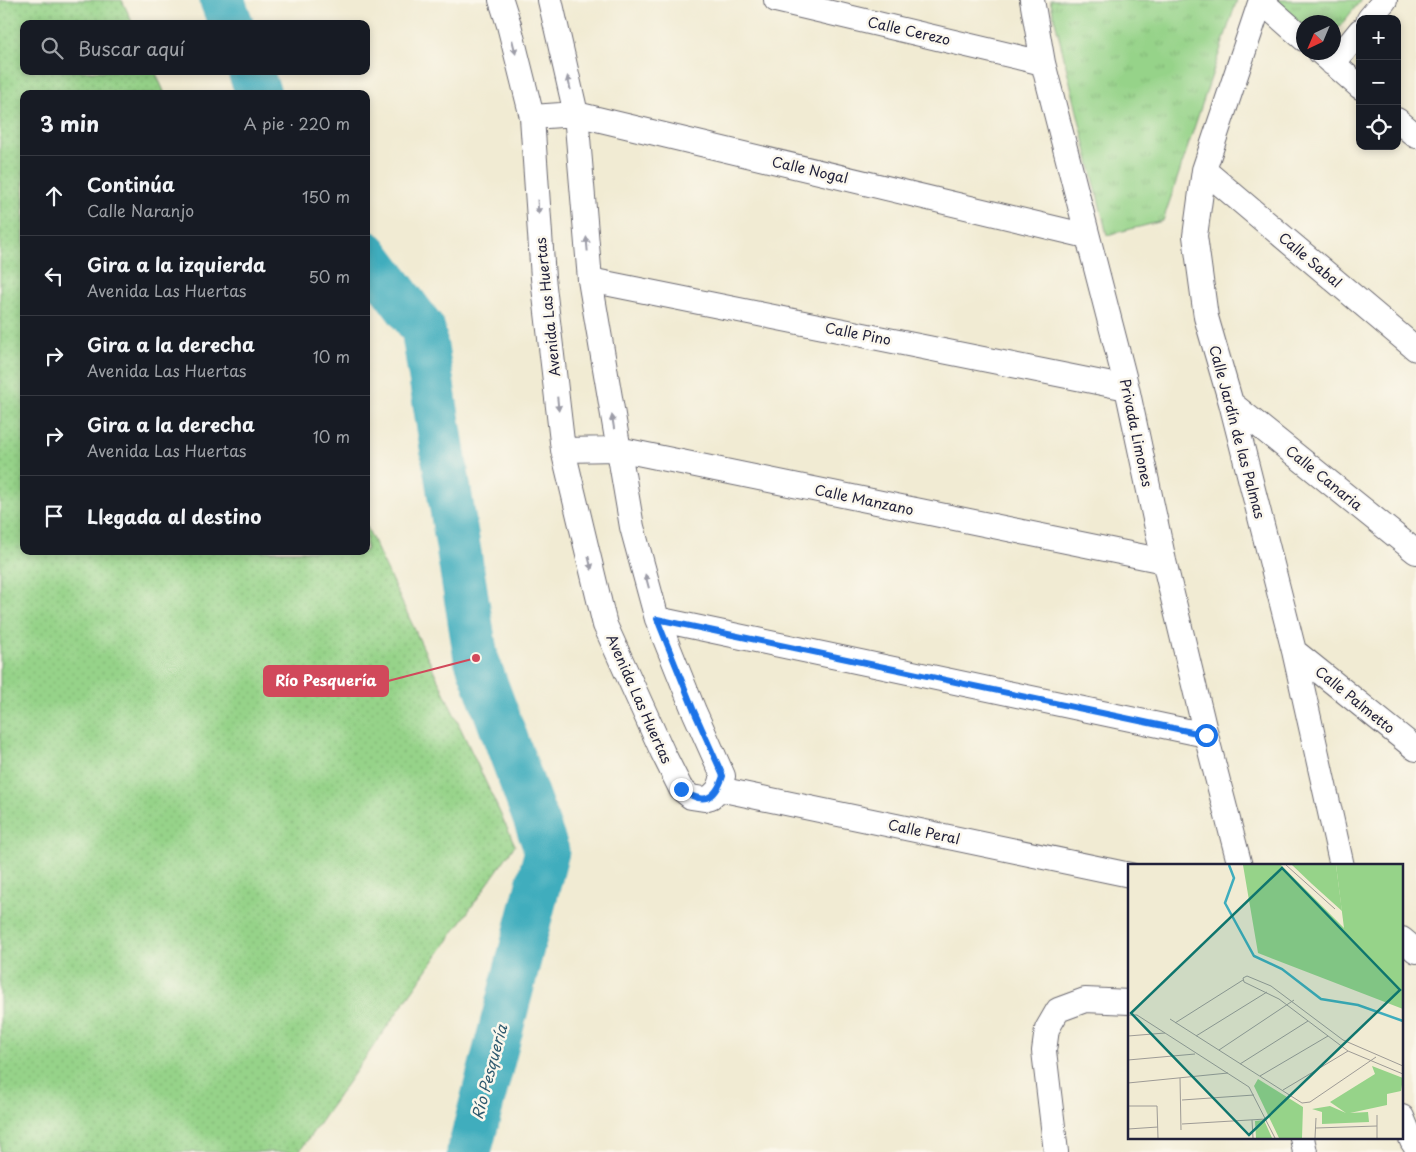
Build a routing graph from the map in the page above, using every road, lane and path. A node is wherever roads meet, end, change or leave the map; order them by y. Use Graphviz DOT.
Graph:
graph roads {
  1 [pos="501,0"];
  2 [pos="550,0"];
  3 [pos="776,0"];
  4 [pos="1032,0"];
  5 [pos="1385,0"];
  6 [pos="1261,1"];
  7 [pos="1372,15"];
  8 [pos="1296,31"];
  9 [pos="1356,34"];
  10 [pos="1341,46"];
  11 [pos="1328,60"];
  12 [pos="1043,63"];
  13 [pos="1356,84"];
  14 [pos="576,114"];
  15 [pos="532,117"];
  16 [pos="1401,123"];
  17 [pos="1416,136"];
  18 [pos="1204,170"];
  19 [pos="1087,236"];
  20 [pos="590,280"];
  21 [pos="1416,349"];
  22 [pos="1127,388"];
  23 [pos="1231,403"];
  24 [pos="563,450"];
  25 [pos="618,450"];
  26 [pos="1416,552"];
  27 [pos="1164,561"];
  28 [pos="657,619"];
  29 [pos="1294,651"];
  30 [pos="1206,735"];
  31 [pos="1416,748"];
  32 [pos="719,789"];
  33 [pos="1239,864"];
  34 [pos="1342,864"];
  35 [pos="1128,875"];
  36 [pos="1404,941"];
  37 [pos="1416,951"];
  38 [pos="1128,1002"];
  39 [pos="1404,1122"];
  40 [pos="1416,1147"];
  41 [pos="1056,1152"];
  1 -- 15 [label="street, Avenida Las Huertas, one-way"];
  14 -- 2 [label="street, one-way"];
  3 -- 12 [label="street, Calle Cerezo"];
  4 -- 12 [label="street, Privada Limones"];
  5 -- 7 [label="street"];
  6 -- 8 [label="street"];
  6 -- 18 [label="street, Calle Jardín de las Palmas"];
  9 -- 10 [label="street"];
  11 -- 13 [label="street"];
  12 -- 19 [label="street, Privada Limones"];
  14 -- 15 [label="street, Calle Nogal"];
  14 -- 19 [label="street, Calle Nogal"];
  20 -- 14 [label="street, one-way"];
  15 -- 24 [label="street, Avenida Las Huertas, one-way"];
  16 -- 17 [label="street"];
  18 -- 21 [label="street, Calle Sabal"];
  18 -- 23 [label="street, Calle Jardín de las Palmas"];
  19 -- 22 [label="street, Privada Limones"];
  20 -- 22 [label="street, Calle Pino"];
  25 -- 20 [label="street, one-way"];
  22 -- 27 [label="street, Privada Limones"];
  23 -- 26 [label="street, Calle Canaria"];
  23 -- 29 [label="street, Calle Jardín de las Palmas"];
  24 -- 25 [label="street, Calle Manzano"];
  24 -- 32 [label="street, Avenida Las Huertas, one-way"];
  25 -- 27 [label="street, Calle Manzano"];
  28 -- 25 [label="street, one-way"];
  27 -- 30 [label="street, Privada Limones"];
  28 -- 30 [label="street"];
  28 -- 32 [label="street"];
  29 -- 31 [label="street, Calle Palmetto"];
  29 -- 34 [label="street, Calle Jardín de las Palmas"];
  30 -- 33 [label="street, Privada Limones"];
  32 -- 35 [label="street, Calle Peral"];
  36 -- 37 [label="street"];
  38 -- 41 [label="street"];
  39 -- 40 [label="street"];
}
